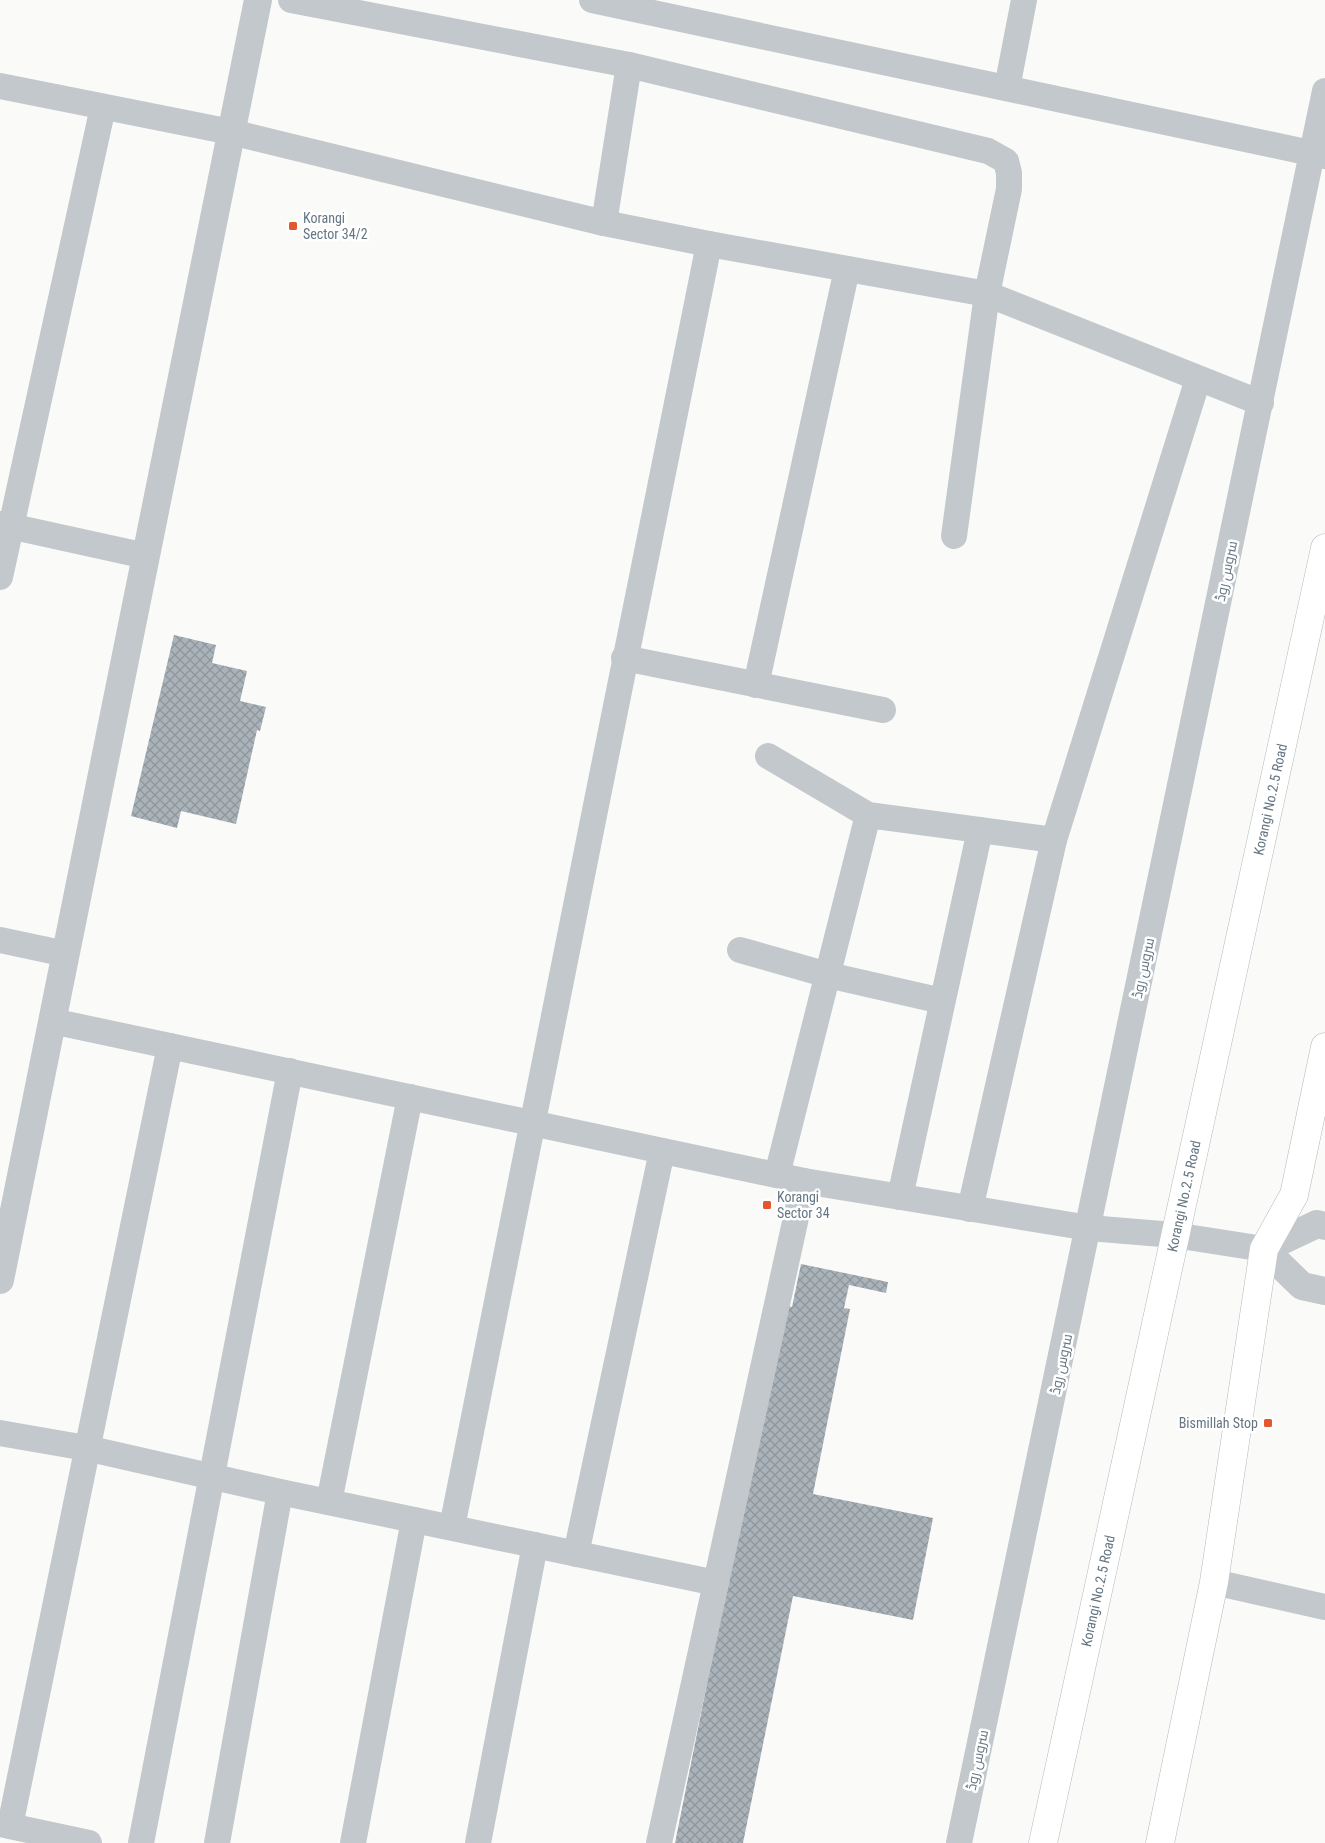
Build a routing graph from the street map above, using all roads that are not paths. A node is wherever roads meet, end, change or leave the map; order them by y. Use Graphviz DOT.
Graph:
graph roads {
  1 [pos="258,0"];
  2 [pos="292,0"];
  3 [pos="592,0"];
  4 [pos="1024,0"];
  5 [pos="618,3"];
  6 [pos="628,65"];
  7 [pos="0,86"];
  8 [pos="1007,88"];
  9 [pos="1325,92"];
  10 [pos="103,107"];
  11 [pos="231,132"];
  12 [pos="1319,154"];
  13 [pos="604,223"];
  14 [pos="709,244"];
  15 [pos="847,269"];
  16 [pos="987,294"];
  17 [pos="1198,379"];
  18 [pos="1261,403"];
  19 [pos="6,525"];
  20 [pos="954,536"];
  21 [pos="1325,548"];
  22 [pos="146,556"];
  23 [pos="0,577"];
  24 [pos="624,658"];
  25 [pos="756,685"];
  26 [pos="883,710"];
  27 [pos="768,756"];
  28 [pos="868,815"];
  29 [pos="980,830"];
  30 [pos="1054,840"];
  31 [pos="0,940"];
  32 [pos="740,950"];
  33 [pos="66,954"];
  34 [pos="828,975"];
  35 [pos="942,1000"];
  36 [pos="52,1021"];
  37 [pos="170,1046"];
  38 [pos="1325,1047"];
  39 [pos="290,1072"];
  40 [pos="410,1097"];
  41 [pos="534,1124"];
  42 [pos="662,1151"];
  43 [pos="777,1175"];
  44 [pos="804,1181"];
  45 [pos="900,1197"];
  46 [pos="970,1209"];
  47 [pos="1325,1226"];
  48 [pos="1089,1228"];
  49 [pos="1174,1235"];
  50 [pos="1264,1249"];
  51 [pos="0,1280"];
  52 [pos="1325,1290"];
  53 [pos="0,1433"];
  54 [pos="86,1448"];
  55 [pos="212,1477"];
  56 [pos="280,1492"];
  57 [pos="329,1502"];
  58 [pos="414,1520"];
  59 [pos="452,1528"];
  60 [pos="535,1545"];
  61 [pos="576,1554"];
  62 [pos="1214,1582"];
  63 [pos="716,1583"];
  64 [pos="1325,1607"];
  65 [pos="5,1825"];
  66 [pos="88,1843"];
  67 [pos="141,1843"];
  68 [pos="218,1843"];
  69 [pos="353,1843"];
  70 [pos="478,1843"];
  71 [pos="659,1843"];
  72 [pos="959,1843"];
  73 [pos="1044,1843"];
  74 [pos="1160,1843"];
  1 -- 11 [label="street"];
  2 -- 6 [label="street"];
  3 -- 5 [label="street"];
  4 -- 8 [label="street"];
  5 -- 8 [label="street"];
  6 -- 13 [label="street"];
  6 -- 16 [label="street"];
  7 -- 10 [label="street"];
  8 -- 12 [label="street"];
  9 -- 12 [label="street, سروس روڈ"];
  10 -- 11 [label="street"];
  10 -- 19 [label="street"];
  11 -- 13 [label="street"];
  11 -- 22 [label="street"];
  12 -- 18 [label="street, سروس روڈ"];
  13 -- 14 [label="street"];
  14 -- 15 [label="street"];
  14 -- 24 [label="street"];
  15 -- 16 [label="street"];
  15 -- 25 [label="street"];
  16 -- 17 [label="street"];
  16 -- 20 [label="street"];
  17 -- 18 [label="street"];
  17 -- 30 [label="street"];
  18 -- 48 [label="street, سروس روڈ"];
  19 -- 22 [label="street"];
  19 -- 23 [label="street"];
  21 -- 49 [label="main road, Korangi No.2.5 Road"];
  22 -- 33 [label="street"];
  24 -- 25 [label="street"];
  24 -- 41 [label="street"];
  25 -- 26 [label="street"];
  27 -- 28 [label="street"];
  28 -- 29 [label="street"];
  28 -- 34 [label="street"];
  29 -- 30 [label="street"];
  29 -- 35 [label="street"];
  30 -- 46 [label="street"];
  31 -- 33 [label="street"];
  32 -- 34 [label="street"];
  33 -- 36 [label="street"];
  34 -- 35 [label="street"];
  34 -- 43 [label="street"];
  35 -- 45 [label="street"];
  36 -- 37 [label="street"];
  36 -- 51 [label="street"];
  37 -- 39 [label="street"];
  37 -- 54 [label="street"];
  38 -- 50 [label="main road"];
  39 -- 40 [label="street"];
  39 -- 55 [label="street"];
  40 -- 41 [label="street"];
  40 -- 57 [label="street"];
  41 -- 42 [label="street"];
  41 -- 59 [label="street"];
  42 -- 43 [label="street"];
  42 -- 61 [label="street"];
  43 -- 44 [label="street"];
  44 -- 45 [label="street"];
  44 -- 63 [label="street"];
  45 -- 46 [label="street"];
  46 -- 48 [label="street"];
  47 -- 50 [label="street"];
  48 -- 49 [label="street"];
  48 -- 72 [label="street, سروس روڈ"];
  49 -- 50 [label="street"];
  49 -- 73 [label="main road, Korangi No.2.5 Road"];
  50 -- 52 [label="street"];
  50 -- 62 [label="main road"];
  53 -- 54 [label="street"];
  54 -- 55 [label="street"];
  54 -- 65 [label="street"];
  55 -- 56 [label="street"];
  55 -- 67 [label="street"];
  56 -- 57 [label="street"];
  56 -- 68 [label="street"];
  57 -- 58 [label="street"];
  58 -- 59 [label="street"];
  58 -- 69 [label="street"];
  59 -- 60 [label="street"];
  60 -- 61 [label="street"];
  60 -- 70 [label="street"];
  61 -- 63 [label="street"];
  62 -- 64 [label="street"];
  62 -- 74 [label="main road"];
  63 -- 71 [label="street"];
  65 -- 66 [label="street"];
}
